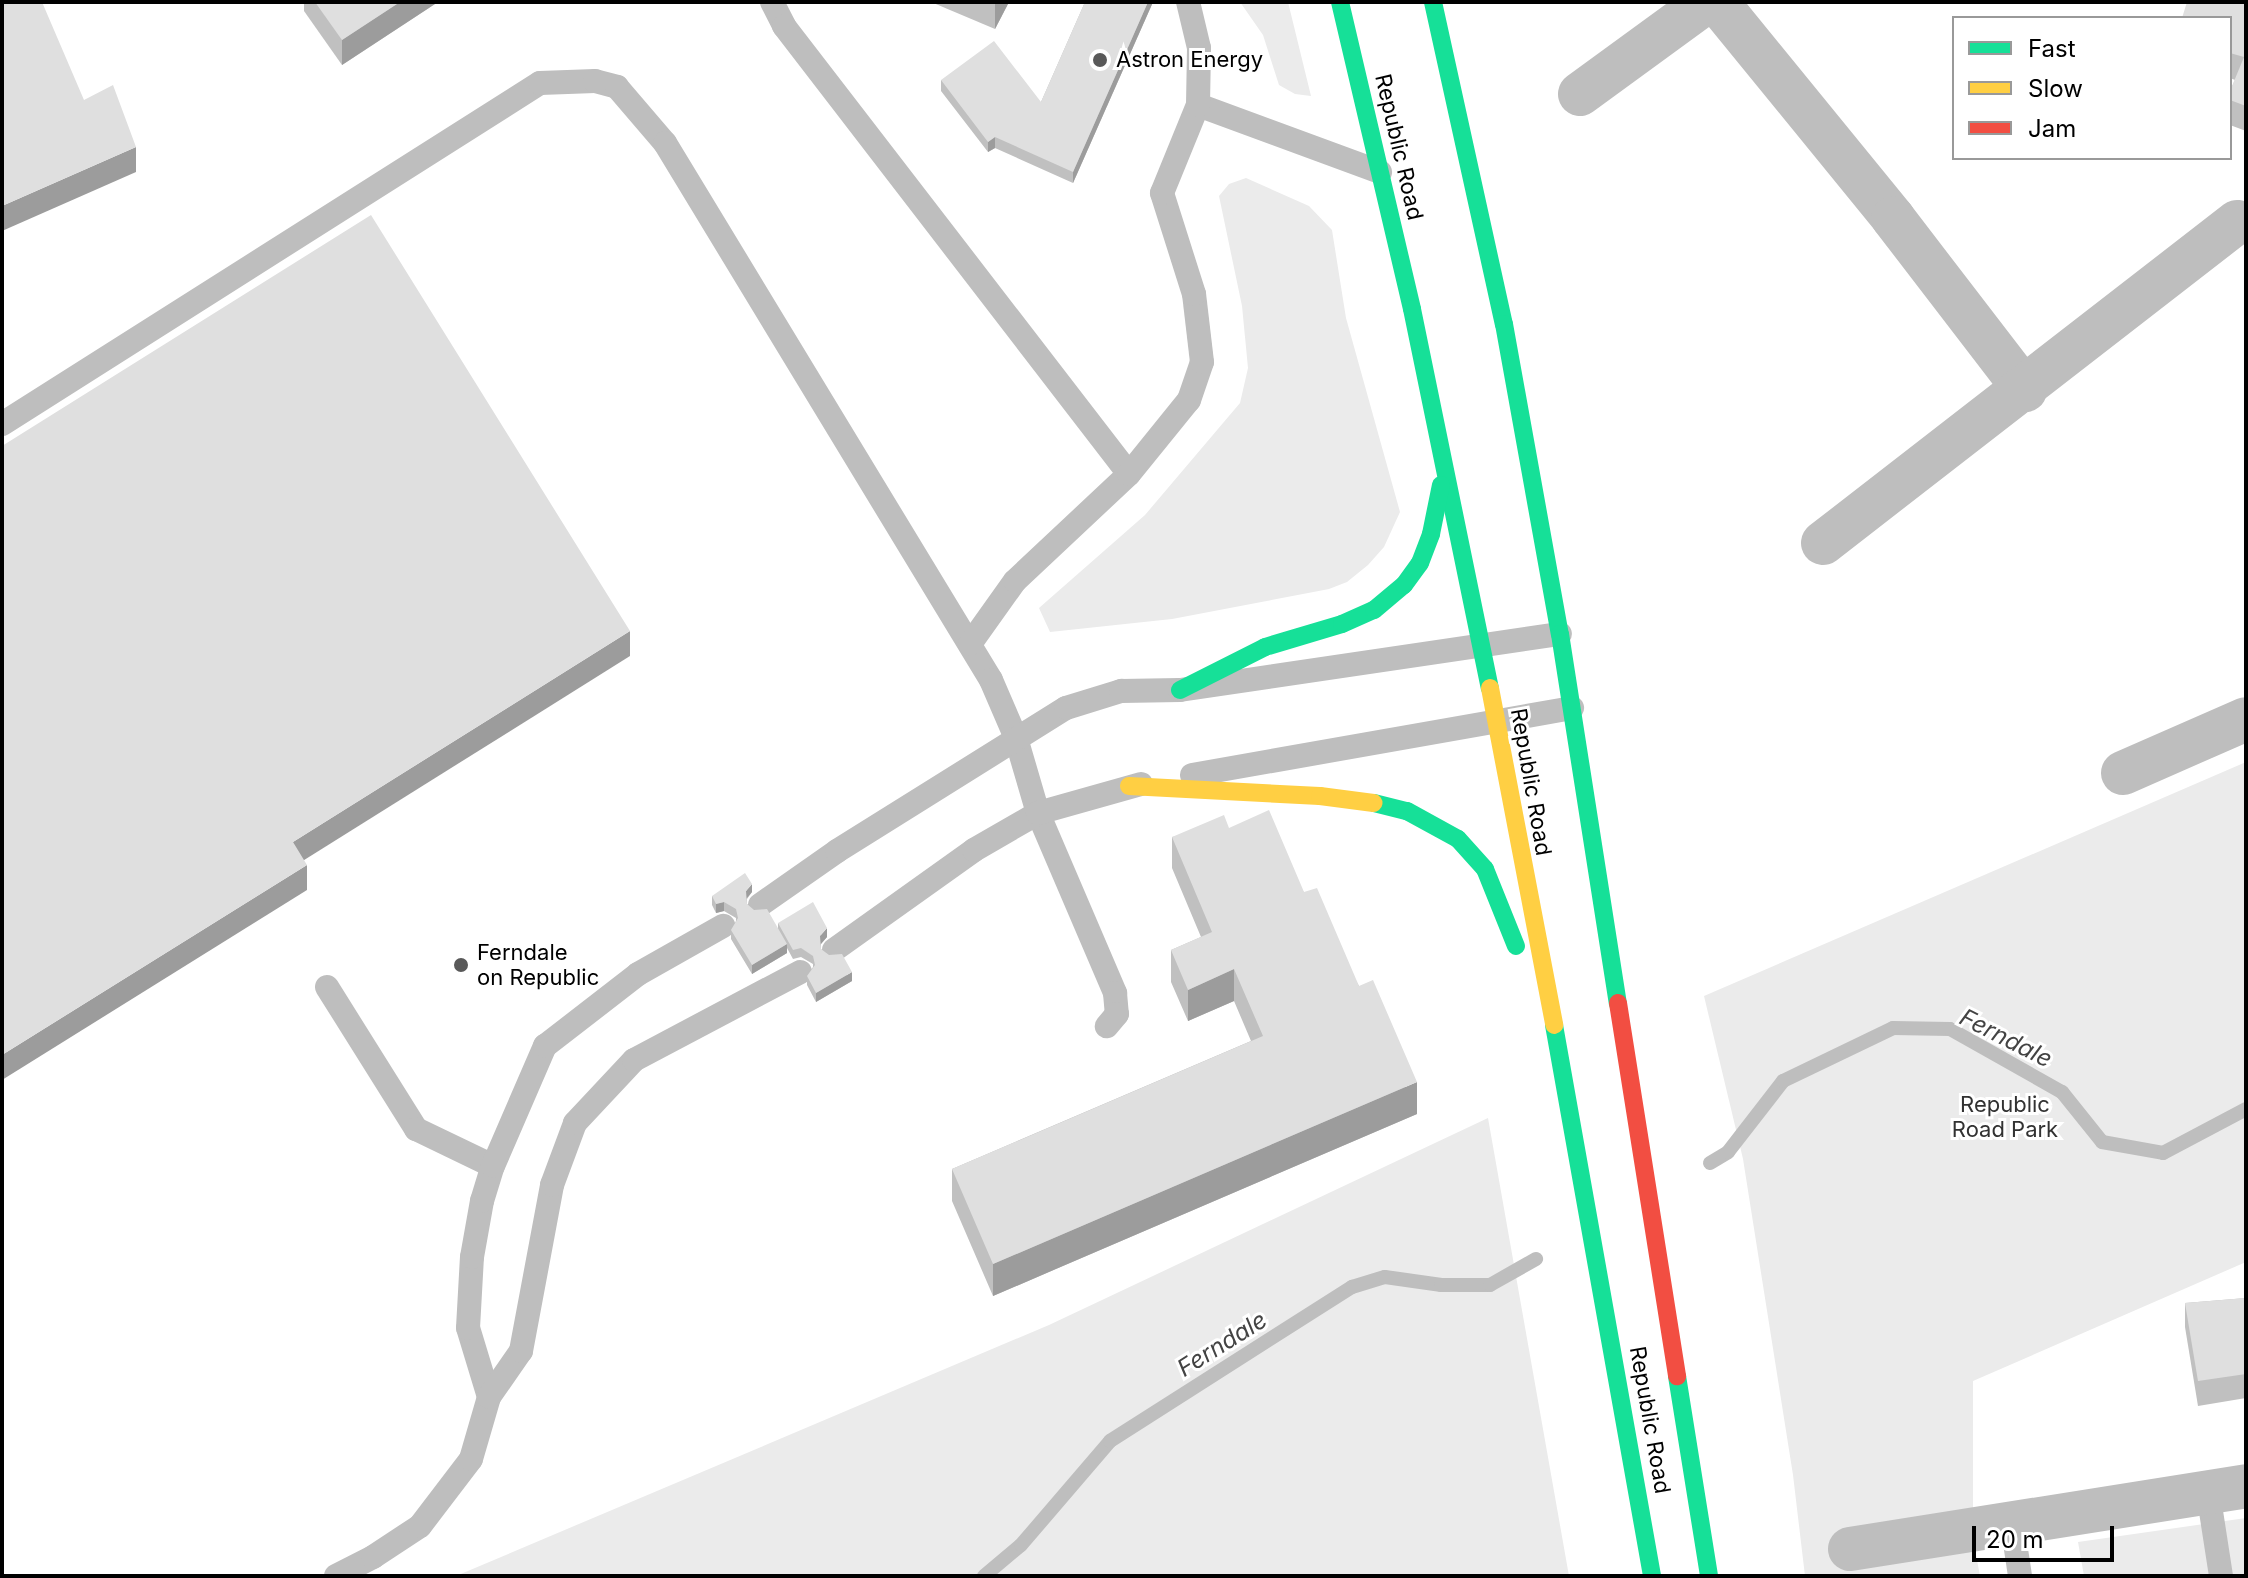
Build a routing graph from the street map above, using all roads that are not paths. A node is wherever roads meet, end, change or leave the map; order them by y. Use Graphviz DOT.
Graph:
graph roads {
  1 [pos="772,2"];
  2 [pos="1188,2"];
  3 [pos="1340,2"];
  4 [pos="1433,2"];
  5 [pos="1706,2"];
  6 [pos="1717,2"];
  7 [pos="1580,94"];
  8 [pos="1198,105"];
  9 [pos="1380,172"];
  10 [pos="2237,222"];
  11 [pos="2025,390"];
  12 [pos="2,424"];
  13 [pos="1444,472"];
  14 [pos="1129,474"];
  15 [pos="1823,543"];
  16 [pos="1560,634"];
  17 [pos="970,644"];
  18 [pos="1482,646"];
  19 [pos="1180,690"];
  20 [pos="1572,708"];
  21 [pos="2246,719"];
  22 [pos="1496,720"];
  23 [pos="1016,738"];
  24 [pos="2123,773"];
  25 [pos="1129,786"];
  26 [pos="1038,813"];
  27 [pos="760,905"];
  28 [pos="723,926"];
  29 [pos="834,950"];
  30 [pos="800,972"];
  31 [pos="327,987"];
  32 [pos="1107,1026"];
  33 [pos="1564,1075"];
  34 [pos="493,1166"];
  35 [pos="489,1397"];
  36 [pos="2227,1489"];
  37 [pos="2012,1523"];
  38 [pos="1850,1549"];
  39 [pos="336,1576"];
  40 [pos="1652,1576"];
  41 [pos="1709,1576"];
  42 [pos="2020,1576"];
  43 [pos="2221,1576"];
  1 -- 14 [label="lane"];
  2 -- 8 [label="lane"];
  3 -- 9 [label="main road, Republic Road"];
  4 -- 16 [label="main road, Republic Road"];
  5 -- 7 [label="street"];
  6 -- 11 [label="street"];
  8 -- 9 [label="lane"];
  8 -- 14 [label="lane"];
  9 -- 13 [label="main road, Republic Road"];
  10 -- 11 [label="street"];
  11 -- 15 [label="street"];
  12 -- 17 [label="lane"];
  13 -- 18 [label="main road, Republic Road"];
  13 -- 19 [label="main road"];
  14 -- 17 [label="lane"];
  16 -- 18 [label="lane"];
  16 -- 20 [label="main road, Republic Road"];
  17 -- 23 [label="lane"];
  18 -- 19 [label="lane"];
  18 -- 22 [label="main road, Republic Road"];
  19 -- 23 [label="lane"];
  20 -- 22 [label="lane"];
  20 -- 41 [label="main road, Republic Road"];
  21 -- 24 [label="street"];
  22 -- 25 [label="lane"];
  22 -- 33 [label="main road, Republic Road"];
  23 -- 26 [label="lane"];
  23 -- 27 [label="lane"];
  25 -- 26 [label="lane"];
  25 -- 33 [label="main road"];
  26 -- 29 [label="lane"];
  26 -- 32 [label="lane"];
  28 -- 34 [label="lane"];
  30 -- 35 [label="lane"];
  31 -- 34 [label="lane"];
  33 -- 40 [label="main road, Republic Road"];
  34 -- 35 [label="lane"];
  35 -- 39 [label="lane"];
  36 -- 37 [label="street"];
  36 -- 43 [label="lane"];
  37 -- 38 [label="street"];
  37 -- 42 [label="lane"];
}
